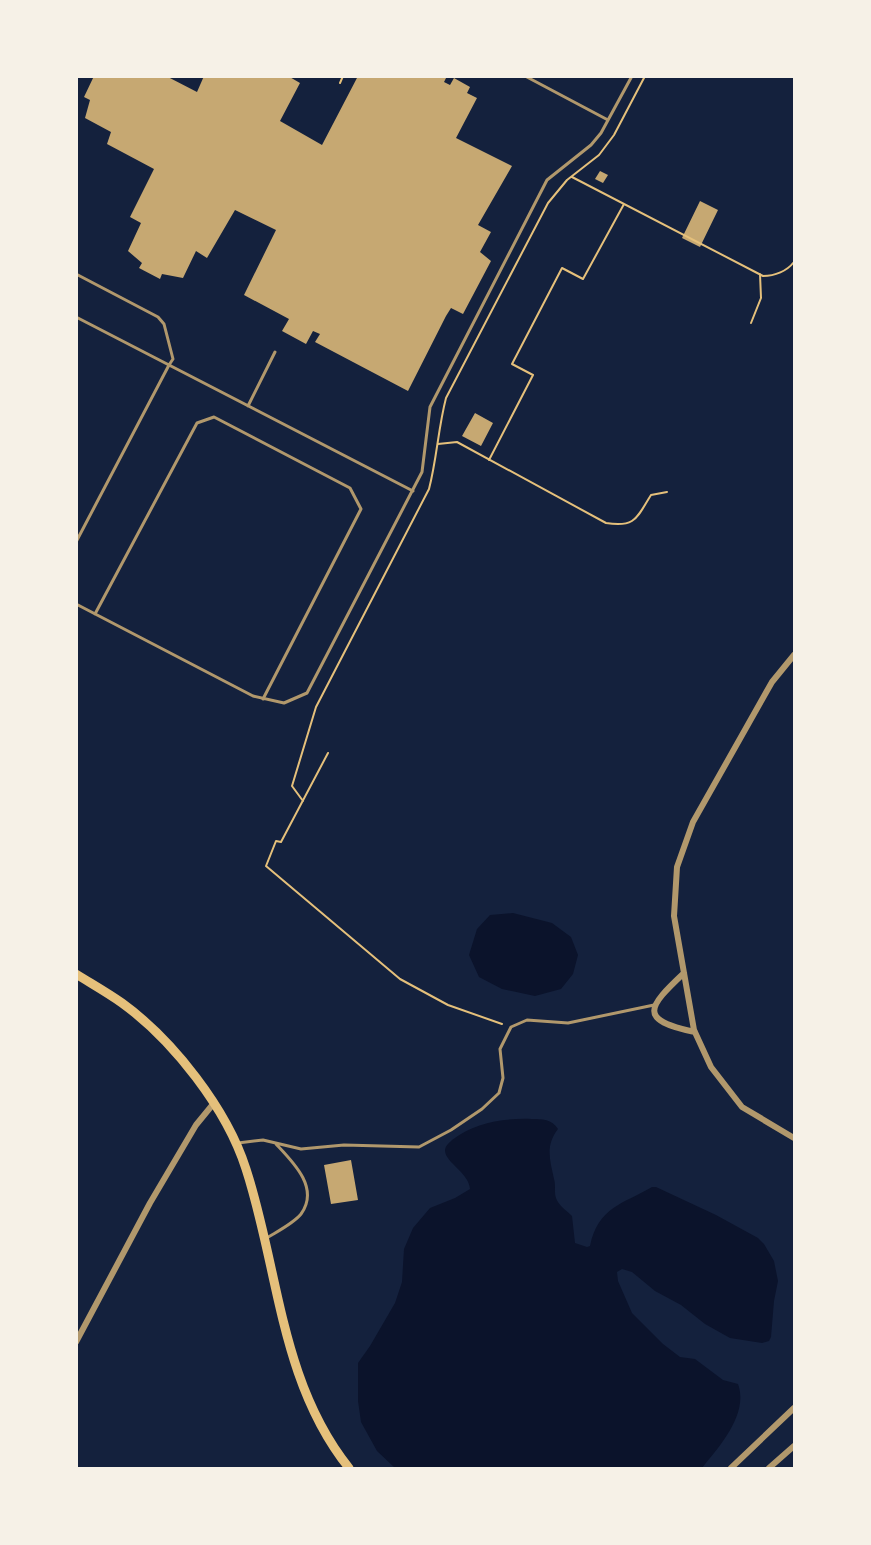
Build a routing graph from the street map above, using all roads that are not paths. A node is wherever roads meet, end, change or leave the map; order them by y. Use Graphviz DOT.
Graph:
graph roads {
  1 [pos="525,76"];
  2 [pos="632,76"];
  3 [pos="609,120"];
  4 [pos="76,274"];
  5 [pos="76,317"];
  6 [pos="275,352"];
  7 [pos="169,365"];
  8 [pos="248,406"];
  9 [pos="413,491"];
  10 [pos="76,542"];
  11 [pos="76,604"];
  12 [pos="95,614"];
  13 [pos="795,655"];
  14 [pos="263,699"];
  15 [pos="684,973"];
  16 [pos="76,974"];
  17 [pos="654,1005"];
  18 [pos="695,1032"];
  19 [pos="214,1102"];
  20 [pos="795,1138"];
  21 [pos="274,1143"];
  22 [pos="236,1144"];
  23 [pos="264,1240"];
  24 [pos="76,1342"];
  25 [pos="795,1407"];
  26 [pos="795,1446"];
  27 [pos="349,1468"];
  28 [pos="731,1468"];
  29 [pos="769,1468"];
  1 -- 3 [label="lane"];
  2 -- 3 [label="lane"];
  3 -- 9 [label="lane"];
  4 -- 7 [label="lane"];
  5 -- 7 [label="lane"];
  6 -- 8 [label="lane"];
  7 -- 8 [label="lane"];
  7 -- 10 [label="lane"];
  8 -- 9 [label="lane"];
  9 -- 14 [label="lane"];
  11 -- 12 [label="lane"];
  12 -- 14 [label="lane"];
  12 -- 14 [label="lane"];
  13 -- 15 [label="street"];
  15 -- 17 [label="street"];
  15 -- 18 [label="street"];
  16 -- 19 [label="main road"];
  17 -- 18 [label="street"];
  17 -- 21 [label="lane"];
  18 -- 20 [label="street"];
  19 -- 22 [label="main road"];
  19 -- 24 [label="street"];
  21 -- 22 [label="lane"];
  21 -- 23 [label="lane"];
  22 -- 23 [label="main road"];
  23 -- 27 [label="main road"];
  25 -- 28 [label="street"];
  26 -- 29 [label="street"];
}
